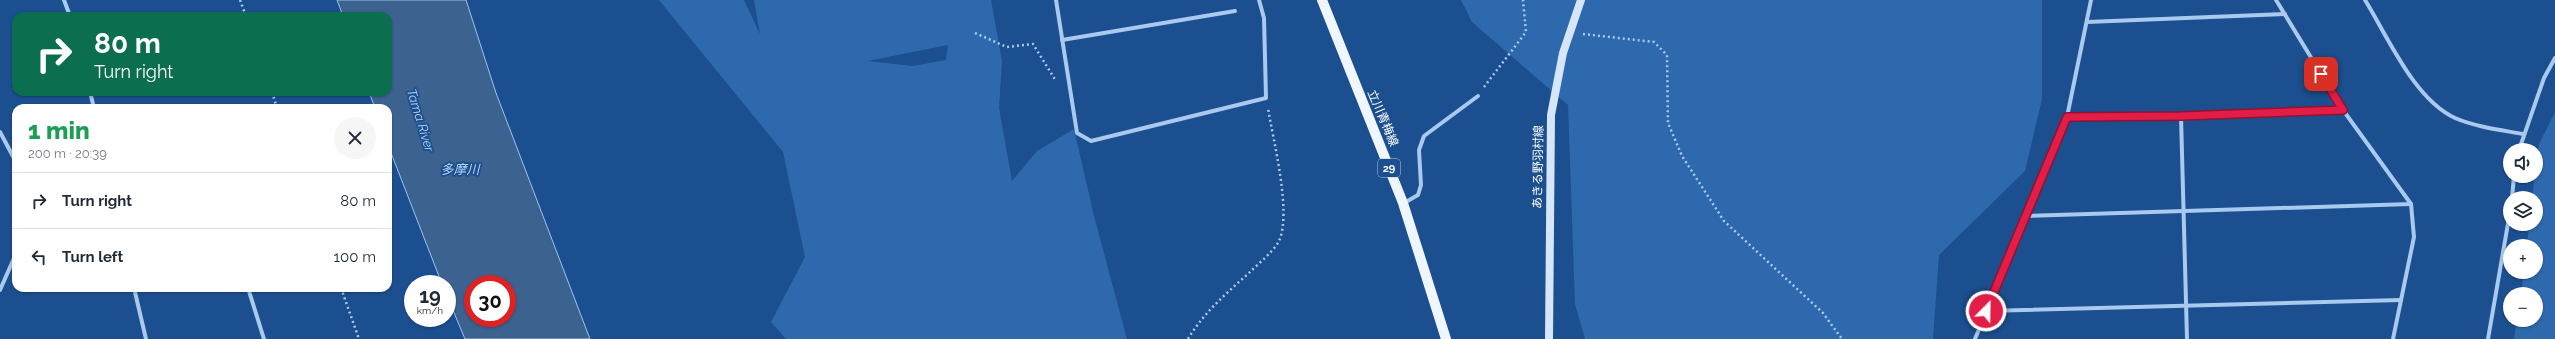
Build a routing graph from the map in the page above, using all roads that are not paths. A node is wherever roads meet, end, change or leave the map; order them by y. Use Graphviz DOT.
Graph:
graph roads {
  1 [pos="64,0"];
  2 [pos="1056,0"];
  3 [pos="1259,0"];
  4 [pos="1322,0"];
  5 [pos="1581,0"];
  6 [pos="2092,0"];
  7 [pos="2276,0"];
  8 [pos="2365,0"];
  9 [pos="1236,11"];
  10 [pos="68,12"];
  11 [pos="2285,14"];
  12 [pos="2087,22"];
  13 [pos="1062,40"];
  14 [pos="2555,58"];
  15 [pos="1478,96"];
  16 [pos="2343,110"];
  17 [pos="2181,116"];
  18 [pos="2067,117"];
  19 [pos="0,132"];
  20 [pos="2523,134"];
  21 [pos="2521,143"];
  22 [pos="12,154"];
  23 [pos="1403,203"];
  24 [pos="2411,204"];
  25 [pos="2183,211"];
  26 [pos="2026,216"];
  27 [pos="2507,231"];
  28 [pos="12,263"];
  29 [pos="0,290"];
  30 [pos="135,292"];
  31 [pos="249,292"];
  32 [pos="2401,300"];
  33 [pos="2186,306"];
  34 [pos="1986,311"];
  35 [pos="146,339"];
  36 [pos="264,339"];
  37 [pos="1446,339"];
  38 [pos="1549,339"];
  39 [pos="1975,339"];
  40 [pos="2187,339"];
  41 [pos="2393,339"];
  42 [pos="2488,339"];
  1 -- 10 [label="street"];
  2 -- 13 [label="street"];
  3 -- 13 [label="street"];
  4 -- 23 [label="main road, 立川青梅線 / 29"];
  5 -- 38 [label="main road, あきる野羽村線"];
  6 -- 12 [label="street"];
  7 -- 11 [label="street"];
  8 -- 20 [label="street"];
  9 -- 13 [label="street"];
  11 -- 12 [label="street"];
  11 -- 16 [label="street"];
  12 -- 18 [label="street"];
  14 -- 20 [label="street"];
  15 -- 23 [label="street"];
  16 -- 17 [label="street"];
  16 -- 24 [label="street"];
  17 -- 18 [label="street"];
  17 -- 25 [label="street"];
  18 -- 26 [label="street"];
  19 -- 22 [label="street"];
  20 -- 21 [label="street"];
  23 -- 37 [label="main road, 立川青梅線 / 29"];
  24 -- 25 [label="street"];
  24 -- 32 [label="street"];
  25 -- 26 [label="street"];
  25 -- 33 [label="street"];
  26 -- 34 [label="street"];
  27 -- 42 [label="street"];
  28 -- 29 [label="street"];
  30 -- 35 [label="street"];
  31 -- 36 [label="street"];
  32 -- 33 [label="street"];
  32 -- 41 [label="street"];
  33 -- 34 [label="street"];
  33 -- 40 [label="street"];
  34 -- 39 [label="street"];
}
